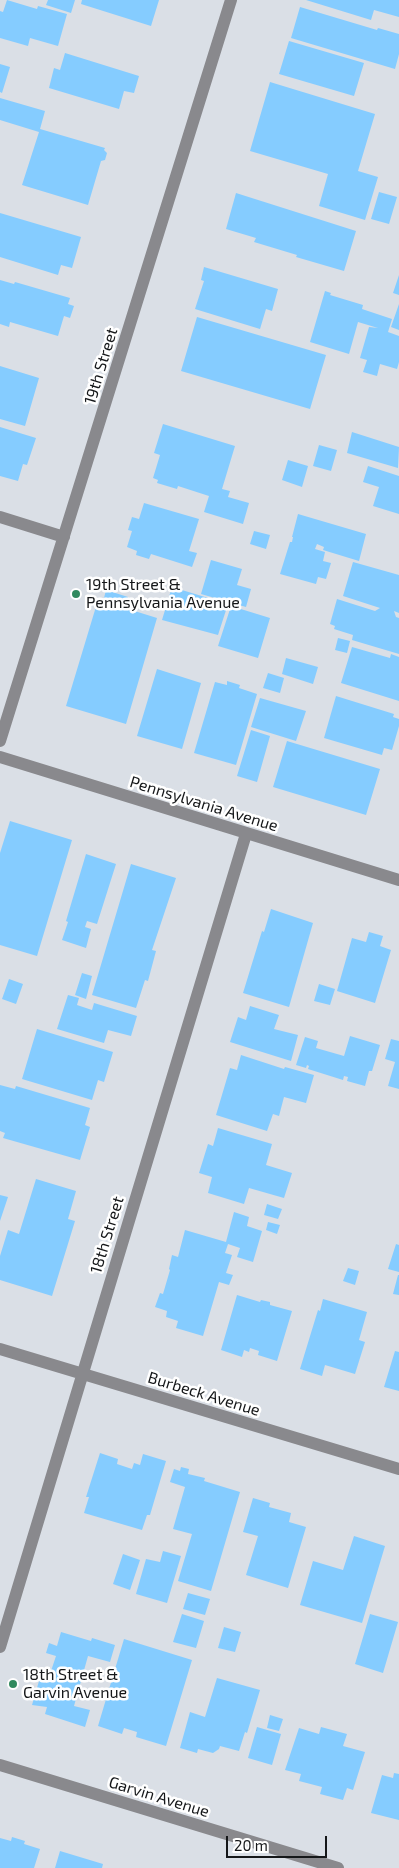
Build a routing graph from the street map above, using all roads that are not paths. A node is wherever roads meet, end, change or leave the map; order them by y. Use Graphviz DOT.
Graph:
graph roads {
  1 [pos="231,0"];
  2 [pos="0,517"];
  3 [pos="64,537"];
  4 [pos="0,741"];
  5 [pos="0,757"];
  6 [pos="246,834"];
  7 [pos="399,880"];
  8 [pos="0,1349"];
  9 [pos="82,1374"];
  10 [pos="399,1469"];
  11 [pos="0,1647"];
  12 [pos="0,1765"];
  13 [pos="338,1868"];
  1 -- 3 [label="street, 19th Street"];
  2 -- 3 [label="street"];
  3 -- 4 [label="street, 19th Street"];
  5 -- 6 [label="street, Pennsylvania Avenue"];
  6 -- 7 [label="street, Pennsylvania Avenue"];
  6 -- 9 [label="street, 18th Street"];
  8 -- 9 [label="street, Burbeck Avenue"];
  9 -- 10 [label="street, Burbeck Avenue"];
  9 -- 11 [label="street, 18th Street"];
  12 -- 13 [label="street, Garvin Avenue"];
}
